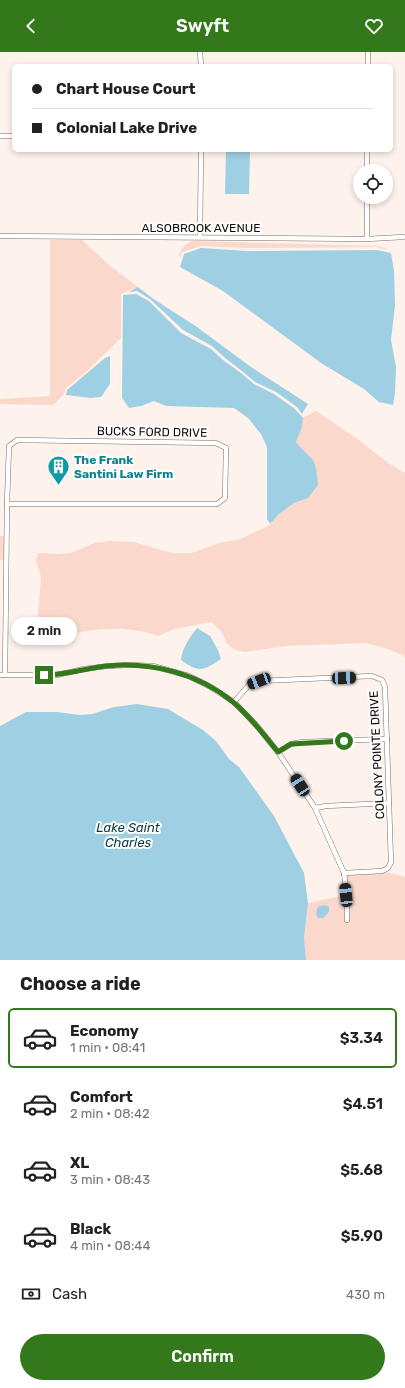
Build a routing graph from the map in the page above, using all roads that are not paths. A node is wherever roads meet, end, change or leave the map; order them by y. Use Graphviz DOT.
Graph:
graph roads {
  1 [pos="200,52"];
  2 [pos="368,52"];
  3 [pos="201,64"];
  4 [pos="368,64"];
  5 [pos="0,136"];
  6 [pos="12,136"];
  7 [pos="201,152"];
  8 [pos="367,152"];
  9 [pos="367,164"];
  10 [pos="367,204"];
  11 [pos="0,236"];
  12 [pos="200,237"];
  13 [pos="403,237"];
  14 [pos="367,239"];
  15 [pos="7,504"];
  16 [pos="0,593"];
  17 [pos="6,593"];
  18 [pos="2,675"];
  19 [pos="234,702"];
  20 [pos="387,739"];
  21 [pos="278,752"];
  22 [pos="389,803"];
  23 [pos="315,808"];
  24 [pos="344,873"];
  25 [pos="347,920"];
  1 -- 3 [label="street"];
  2 -- 4 [label="street"];
  5 -- 6 [label="street"];
  7 -- 12 [label="street"];
  8 -- 9 [label="street"];
  10 -- 14 [label="street"];
  11 -- 12 [label="street, ALSOBROOK AVENUE"];
  12 -- 14 [label="street, ALSOBROOK AVENUE"];
  13 -- 14 [label="street, ALSOBROOK AVENUE"];
  15 -- 15 [label="street, BUCKS FORD DRIVE"];
  15 -- 17 [label="street, BUCKS FORD DRIVE"];
  16 -- 17 [label="street"];
  17 -- 18 [label="street, BUCKS FORD DRIVE"];
  18 -- 19 [label="street"];
  19 -- 20 [label="street, COLONY POINTE DRIVE"];
  19 -- 21 [label="street"];
  20 -- 21 [label="street"];
  20 -- 22 [label="street, COLONY POINTE DRIVE"];
  21 -- 23 [label="street"];
  22 -- 23 [label="street"];
  22 -- 24 [label="street, COLONY POINTE DRIVE"];
  23 -- 24 [label="street"];
  24 -- 25 [label="street"];
}
